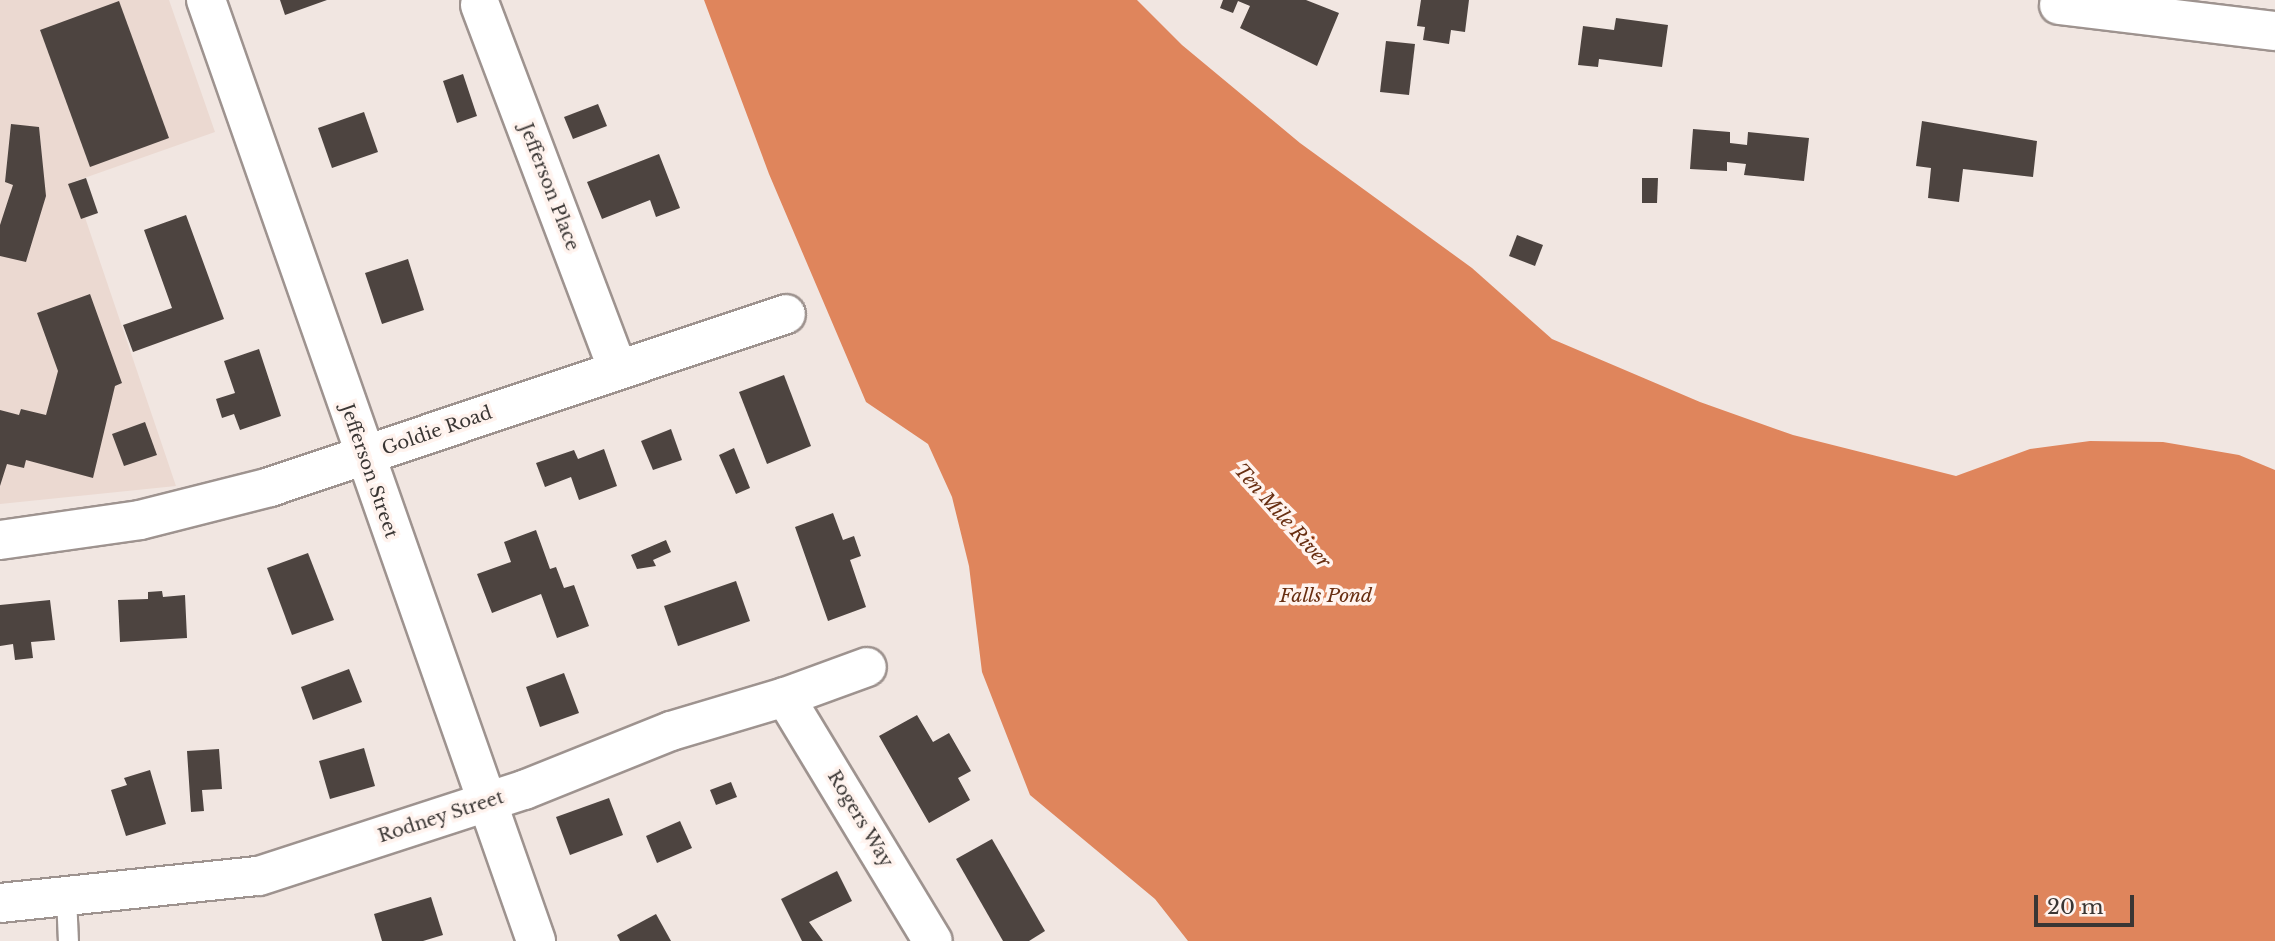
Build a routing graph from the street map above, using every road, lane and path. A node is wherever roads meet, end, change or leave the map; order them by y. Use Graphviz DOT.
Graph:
graph roads {
  1 [pos="206,0"];
  2 [pos="481,5"];
  3 [pos="2059,5"];
  4 [pos="2275,31"];
  5 [pos="786,314"];
  6 [pos="618,370"];
  7 [pos="364,456"];
  8 [pos="0,540"];
  9 [pos="867,667"];
  10 [pos="785,697"];
  11 [pos="485,803"];
  12 [pos="66,897"];
  13 [pos="0,903"];
  14 [pos="68,941"];
  15 [pos="536,941"];
  16 [pos="933,941"];
  1 -- 7 [label="street, Jefferson Street"];
  2 -- 6 [label="street, Jefferson Place"];
  3 -- 4 [label="street"];
  5 -- 6 [label="street, Goldie Road"];
  6 -- 7 [label="street, Goldie Road"];
  7 -- 8 [label="street, Goldie Road"];
  7 -- 11 [label="street, Jefferson Street"];
  9 -- 10 [label="street, Rodney Street"];
  10 -- 11 [label="street, Rodney Street"];
  10 -- 16 [label="street, Rogers Way"];
  11 -- 12 [label="street, Rodney Street"];
  11 -- 15 [label="street, Jefferson Street"];
  12 -- 13 [label="street, Rodney Street"];
  12 -- 14 [label="lane"];
}
